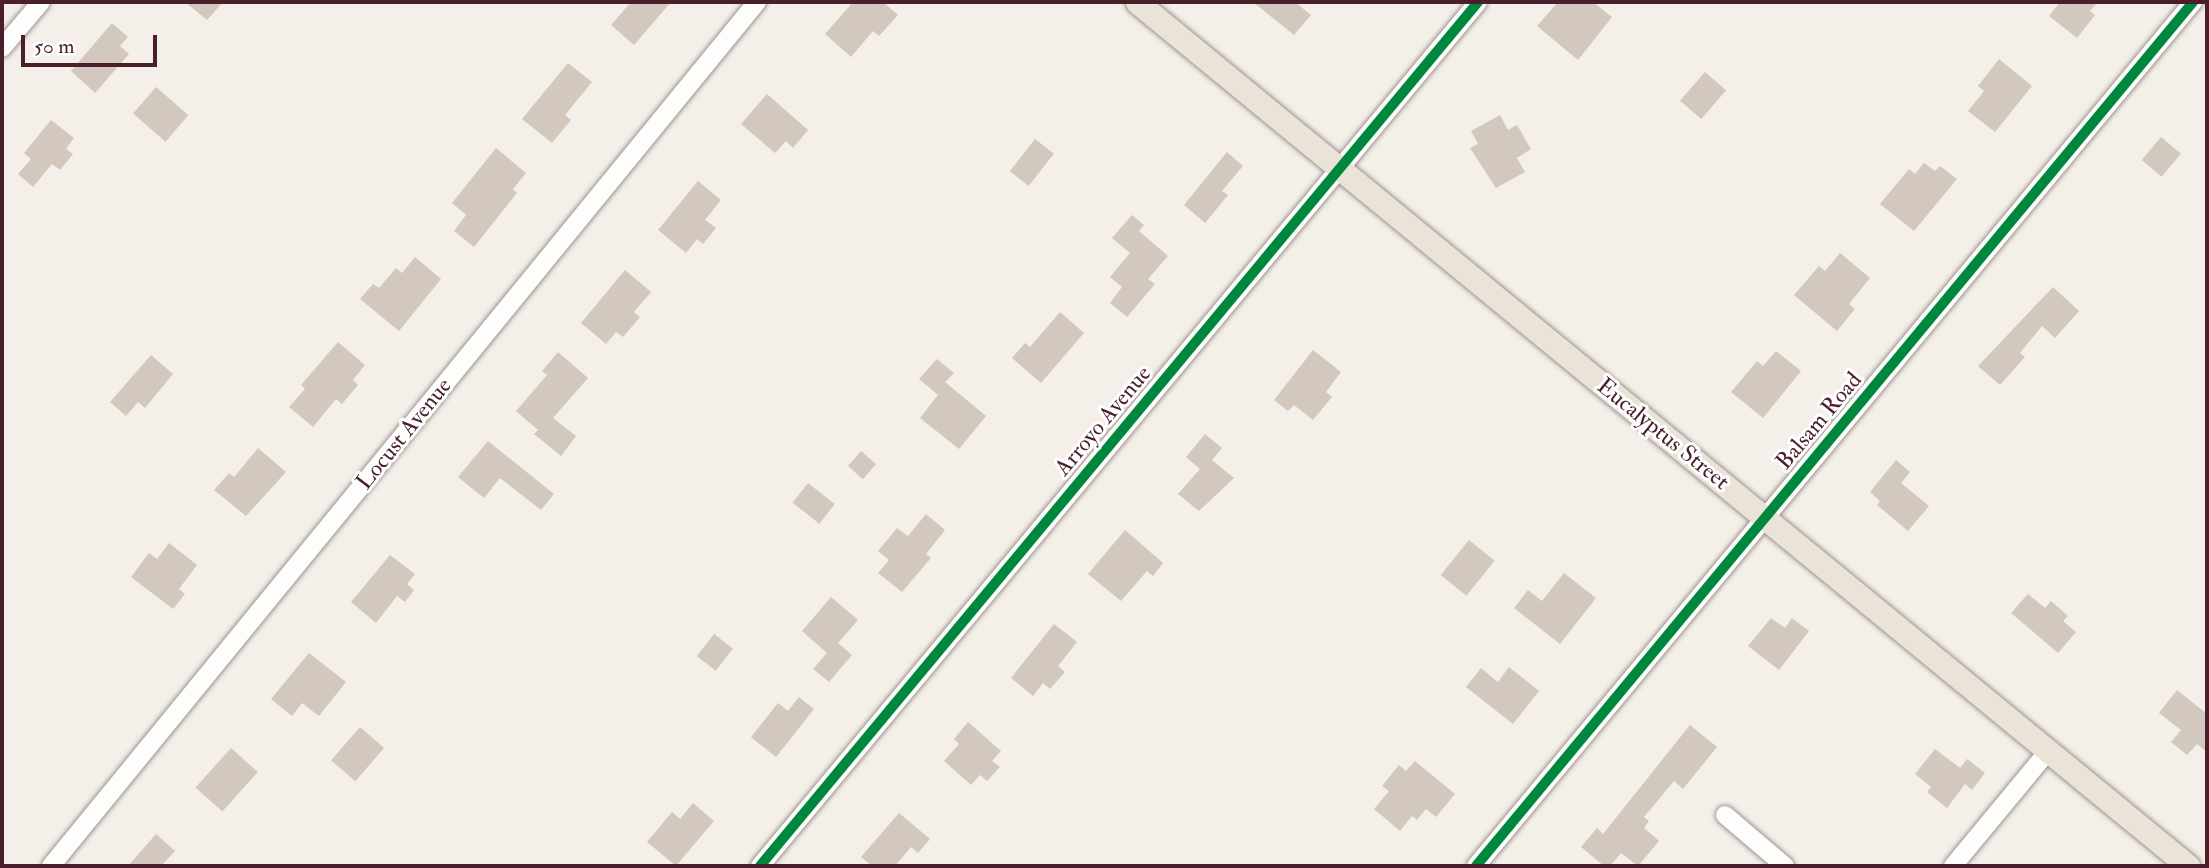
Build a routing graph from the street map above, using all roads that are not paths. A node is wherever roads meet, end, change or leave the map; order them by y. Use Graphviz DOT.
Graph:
graph roads {
  1 [pos="41,2"];
  2 [pos="757,2"];
  3 [pos="1138,2"];
  4 [pos="1478,2"];
  5 [pos="2193,2"];
  6 [pos="2,48"];
  7 [pos="1340,169"];
  8 [pos="1766,519"];
  9 [pos="2048,751"];
  10 [pos="1725,815"];
  11 [pos="51,866"];
  12 [pos="760,866"];
  13 [pos="1476,866"];
  14 [pos="1785,866"];
  15 [pos="1952,866"];
  16 [pos="2188,866"];
  1 -- 6 [label="street"];
  2 -- 11 [label="street, Locust Avenue"];
  3 -- 7 [label="main road, Eucalyptus Street"];
  4 -- 7 [label="street, Arroyo Avenue"];
  5 -- 8 [label="street, Balsam Road"];
  7 -- 8 [label="main road, Eucalyptus Street"];
  7 -- 12 [label="street, Arroyo Avenue"];
  8 -- 9 [label="main road, Eucalyptus Street"];
  8 -- 13 [label="street, Balsam Road"];
  9 -- 15 [label="street"];
  9 -- 16 [label="main road, Eucalyptus Street"];
  10 -- 14 [label="street"];
}
